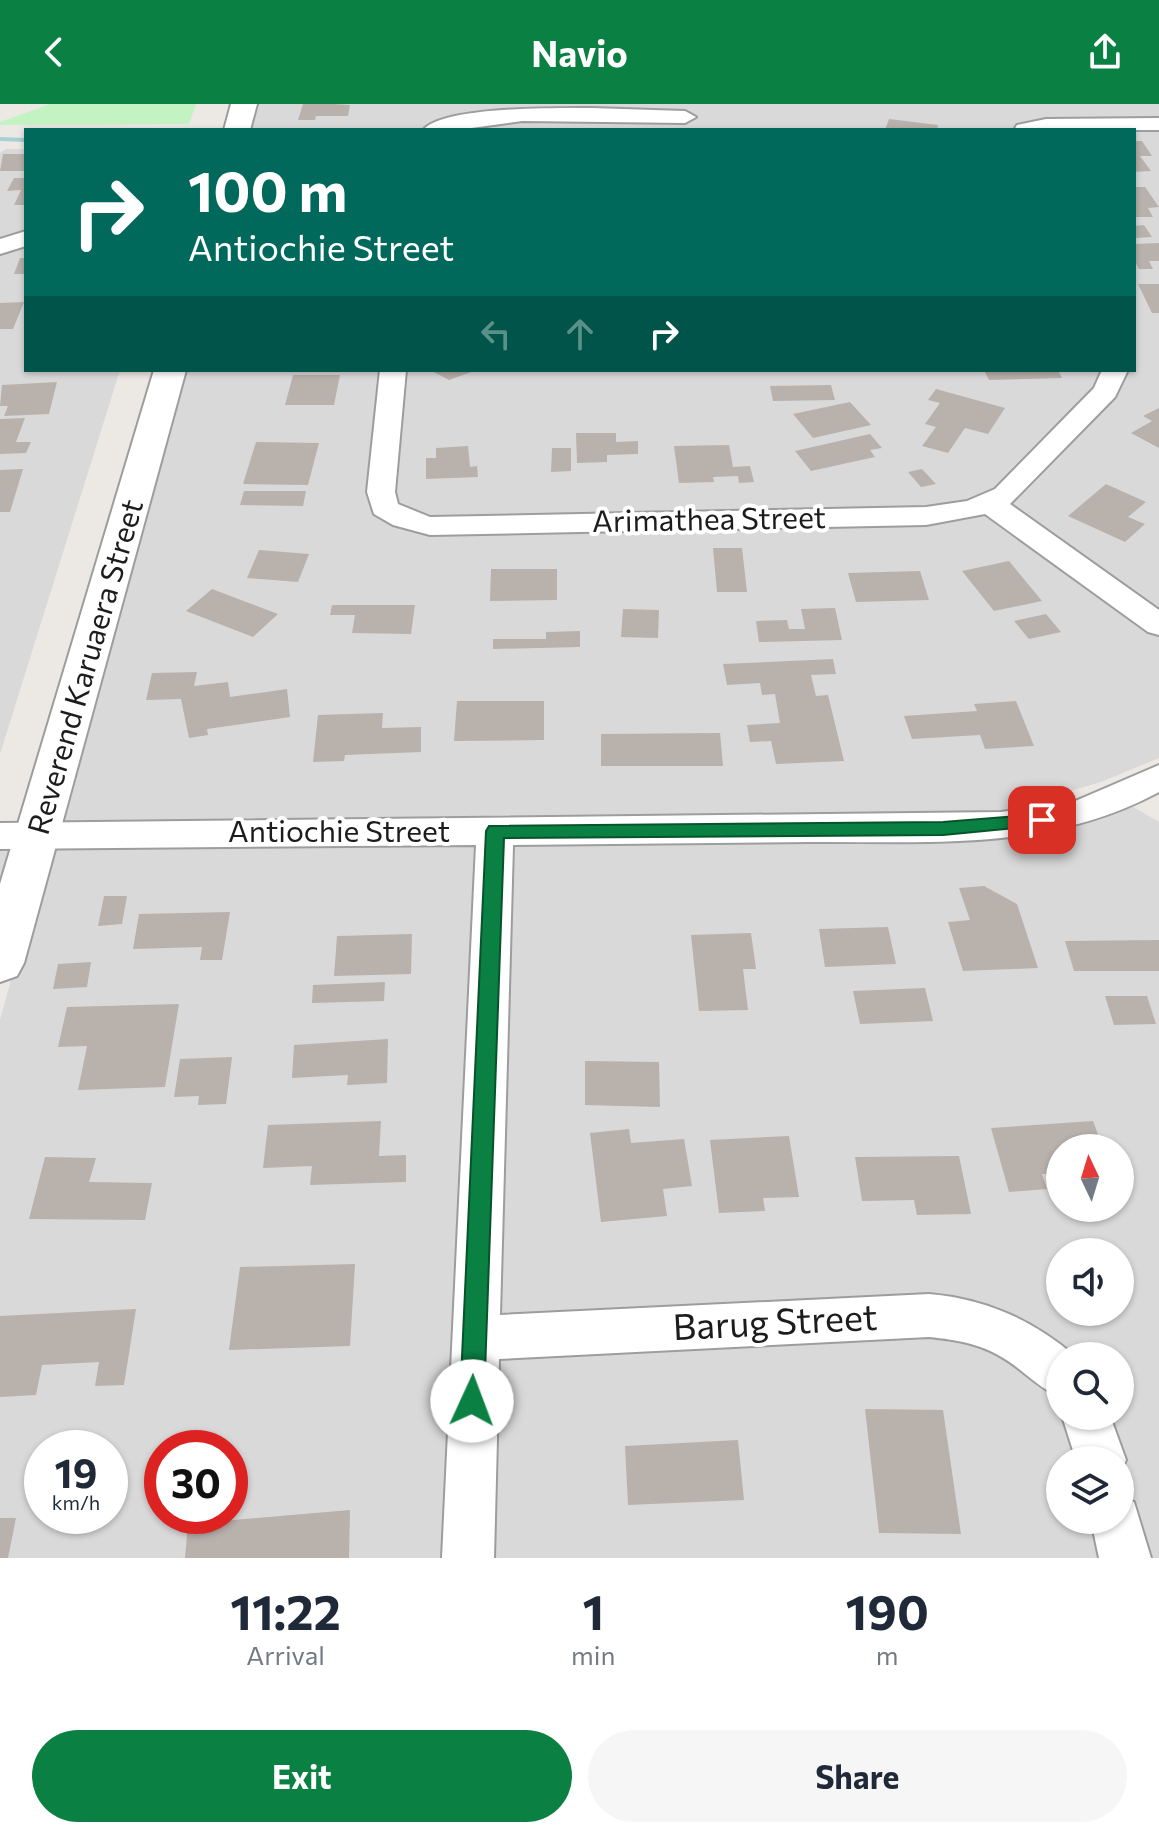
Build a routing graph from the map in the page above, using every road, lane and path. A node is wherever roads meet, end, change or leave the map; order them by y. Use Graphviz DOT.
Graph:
graph roads {
  1 [pos="244,104"];
  2 [pos="685,117"];
  3 [pos="1159,124"];
  4 [pos="238,128"];
  5 [pos="440,128"];
  6 [pos="1033,128"];
  7 [pos="24,239"];
  8 [pos="0,247"];
  9 [pos="169,372"];
  10 [pos="393,372"];
  11 [pos="1114,372"];
  12 [pos="990,504"];
  13 [pos="1159,625"];
  14 [pos="1159,777"];
  15 [pos="495,831"];
  16 [pos="19,835"];
  17 [pos="0,963"];
  18 [pos="474,1338"];
  19 [pos="1046,1361"];
  20 [pos="1119,1534"];
  21 [pos="468,1558"];
  22 [pos="1125,1558"];
  1 -- 4 [label="street"];
  2 -- 5 [label="street"];
  3 -- 6 [label="street"];
  7 -- 8 [label="street"];
  9 -- 16 [label="street, Reverend Karuaera Street"];
  10 -- 12 [label="street, Arimathea Street"];
  11 -- 12 [label="street, Arimathea Street"];
  12 -- 13 [label="street"];
  14 -- 15 [label="street, Antiochie Street"];
  15 -- 16 [label="street, Antiochie Street"];
  15 -- 18 [label="street"];
  16 -- 17 [label="street, Reverend Karuaera Street"];
  18 -- 19 [label="street, Barug Street"];
  18 -- 21 [label="street"];
  20 -- 22 [label="street"];
}
